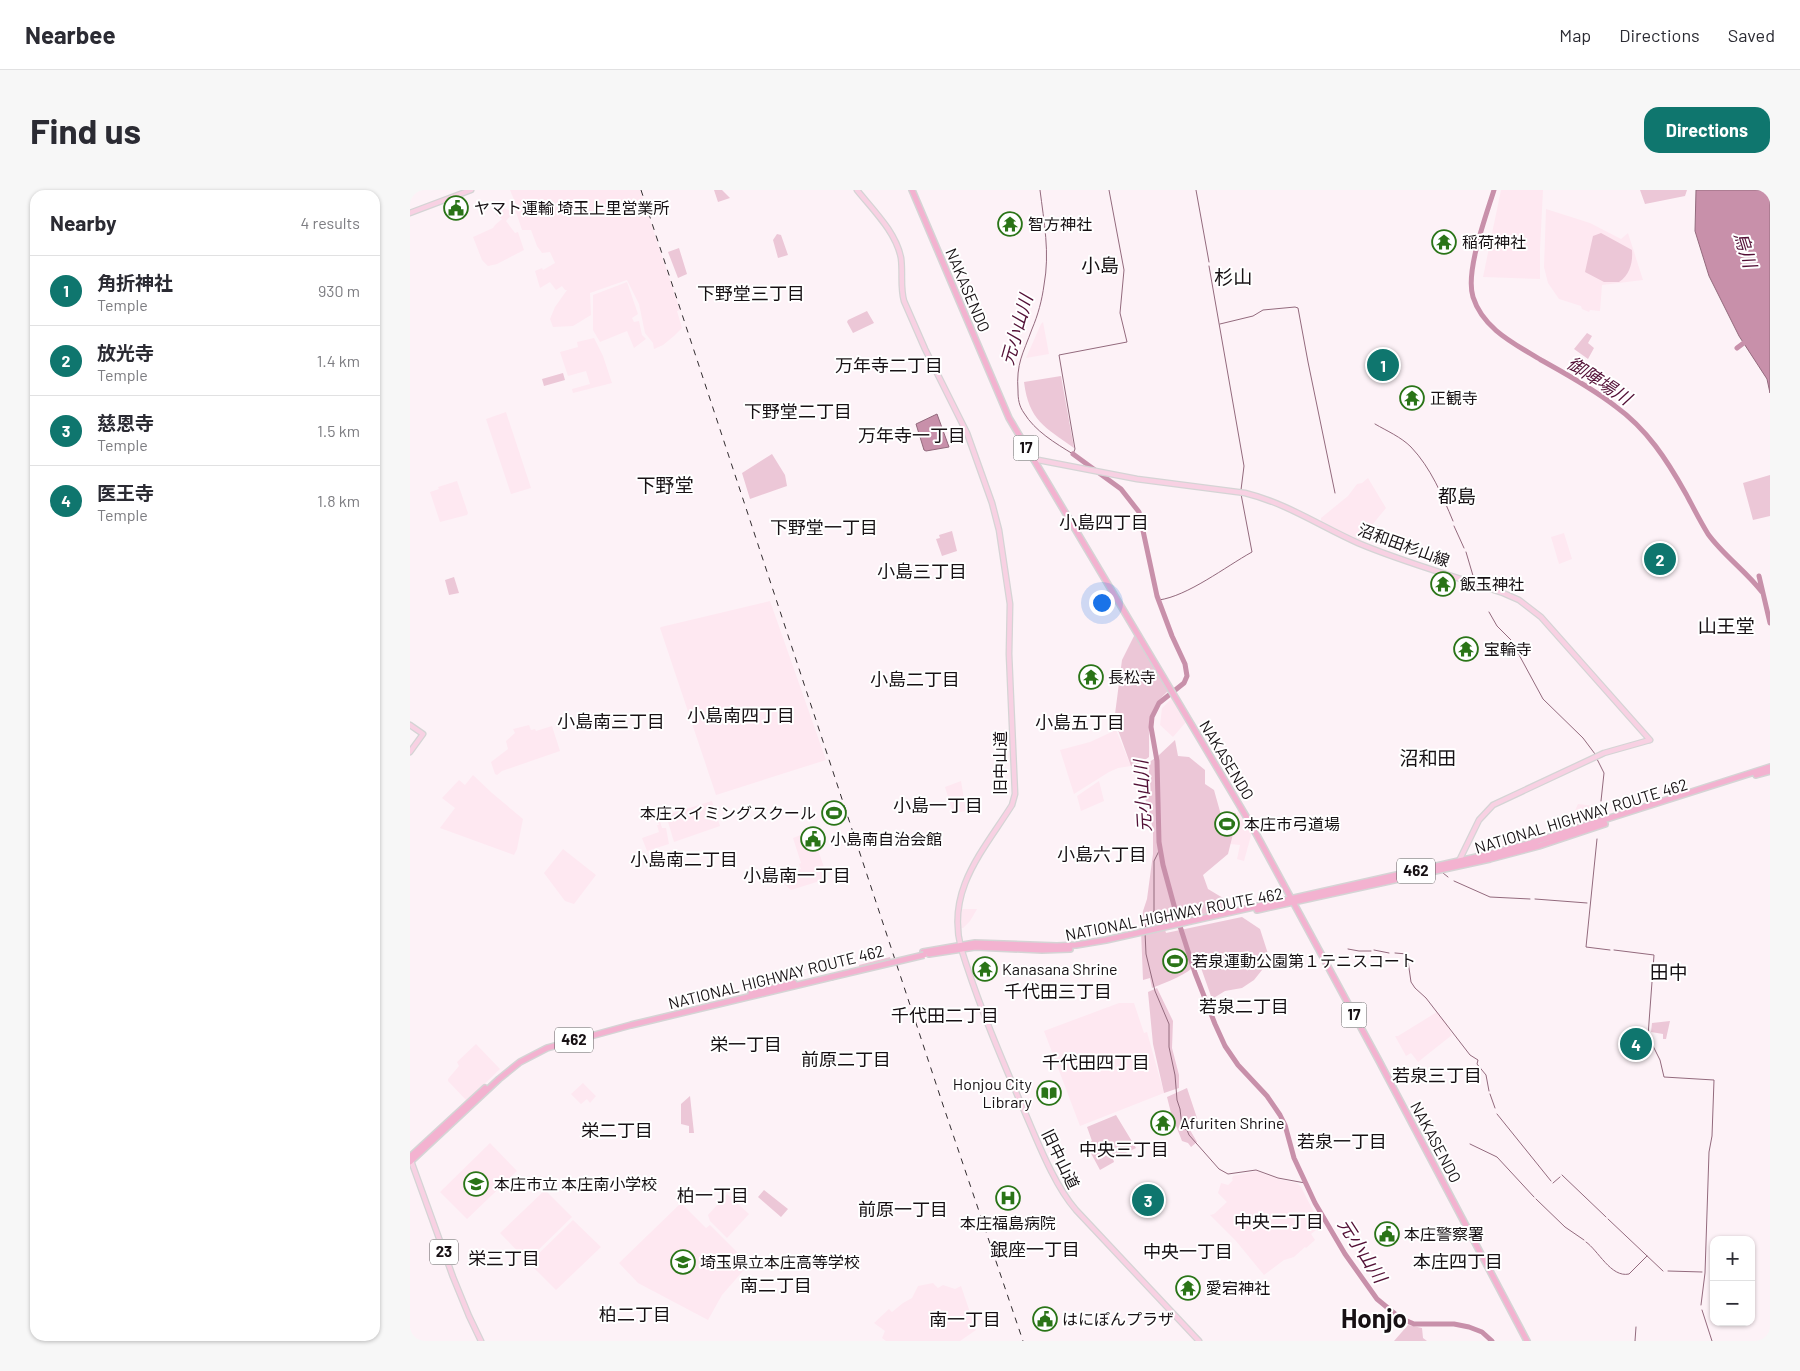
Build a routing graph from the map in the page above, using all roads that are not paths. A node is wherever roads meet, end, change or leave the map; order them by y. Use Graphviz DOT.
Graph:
graph roads {
  1 [pos="472,190"];
  2 [pos="857,190"];
  3 [pos="912,190"];
  4 [pos="410,213"];
  5 [pos="1033,459"];
  6 [pos="410,725"];
  7 [pos="410,752"];
  8 [pos="1767,770"];
  9 [pos="1458,864"];
  10 [pos="1293,900"];
  11 [pos="960,946"];
  12 [pos="410,1159"];
  13 [pos="481,1341"];
  14 [pos="1199,1341"];
  15 [pos="1527,1341"];
  1 -- 4 [label="main road"];
  2 -- 11 [label="main road, 旧中山道"];
  3 -- 5 [label="highway, NAKASENDO / 17"];
  5 -- 9 [label="main road, 沼和田杉山線"];
  5 -- 10 [label="highway, NAKASENDO / 17"];
  6 -- 7 [label="main road"];
  8 -- 9 [label="highway, NATIONAL HIGHWAY ROUTE 462 / 462"];
  9 -- 10 [label="highway, NATIONAL HIGHWAY ROUTE 462 / 462"];
  10 -- 11 [label="highway, NATIONAL HIGHWAY ROUTE 462 / 462"];
  10 -- 15 [label="highway, NAKASENDO / 17"];
  11 -- 12 [label="highway, NATIONAL HIGHWAY ROUTE 462 / 462, bridge"];
  11 -- 14 [label="main road, 旧中山道"];
  12 -- 13 [label="main road, 23"];
}
